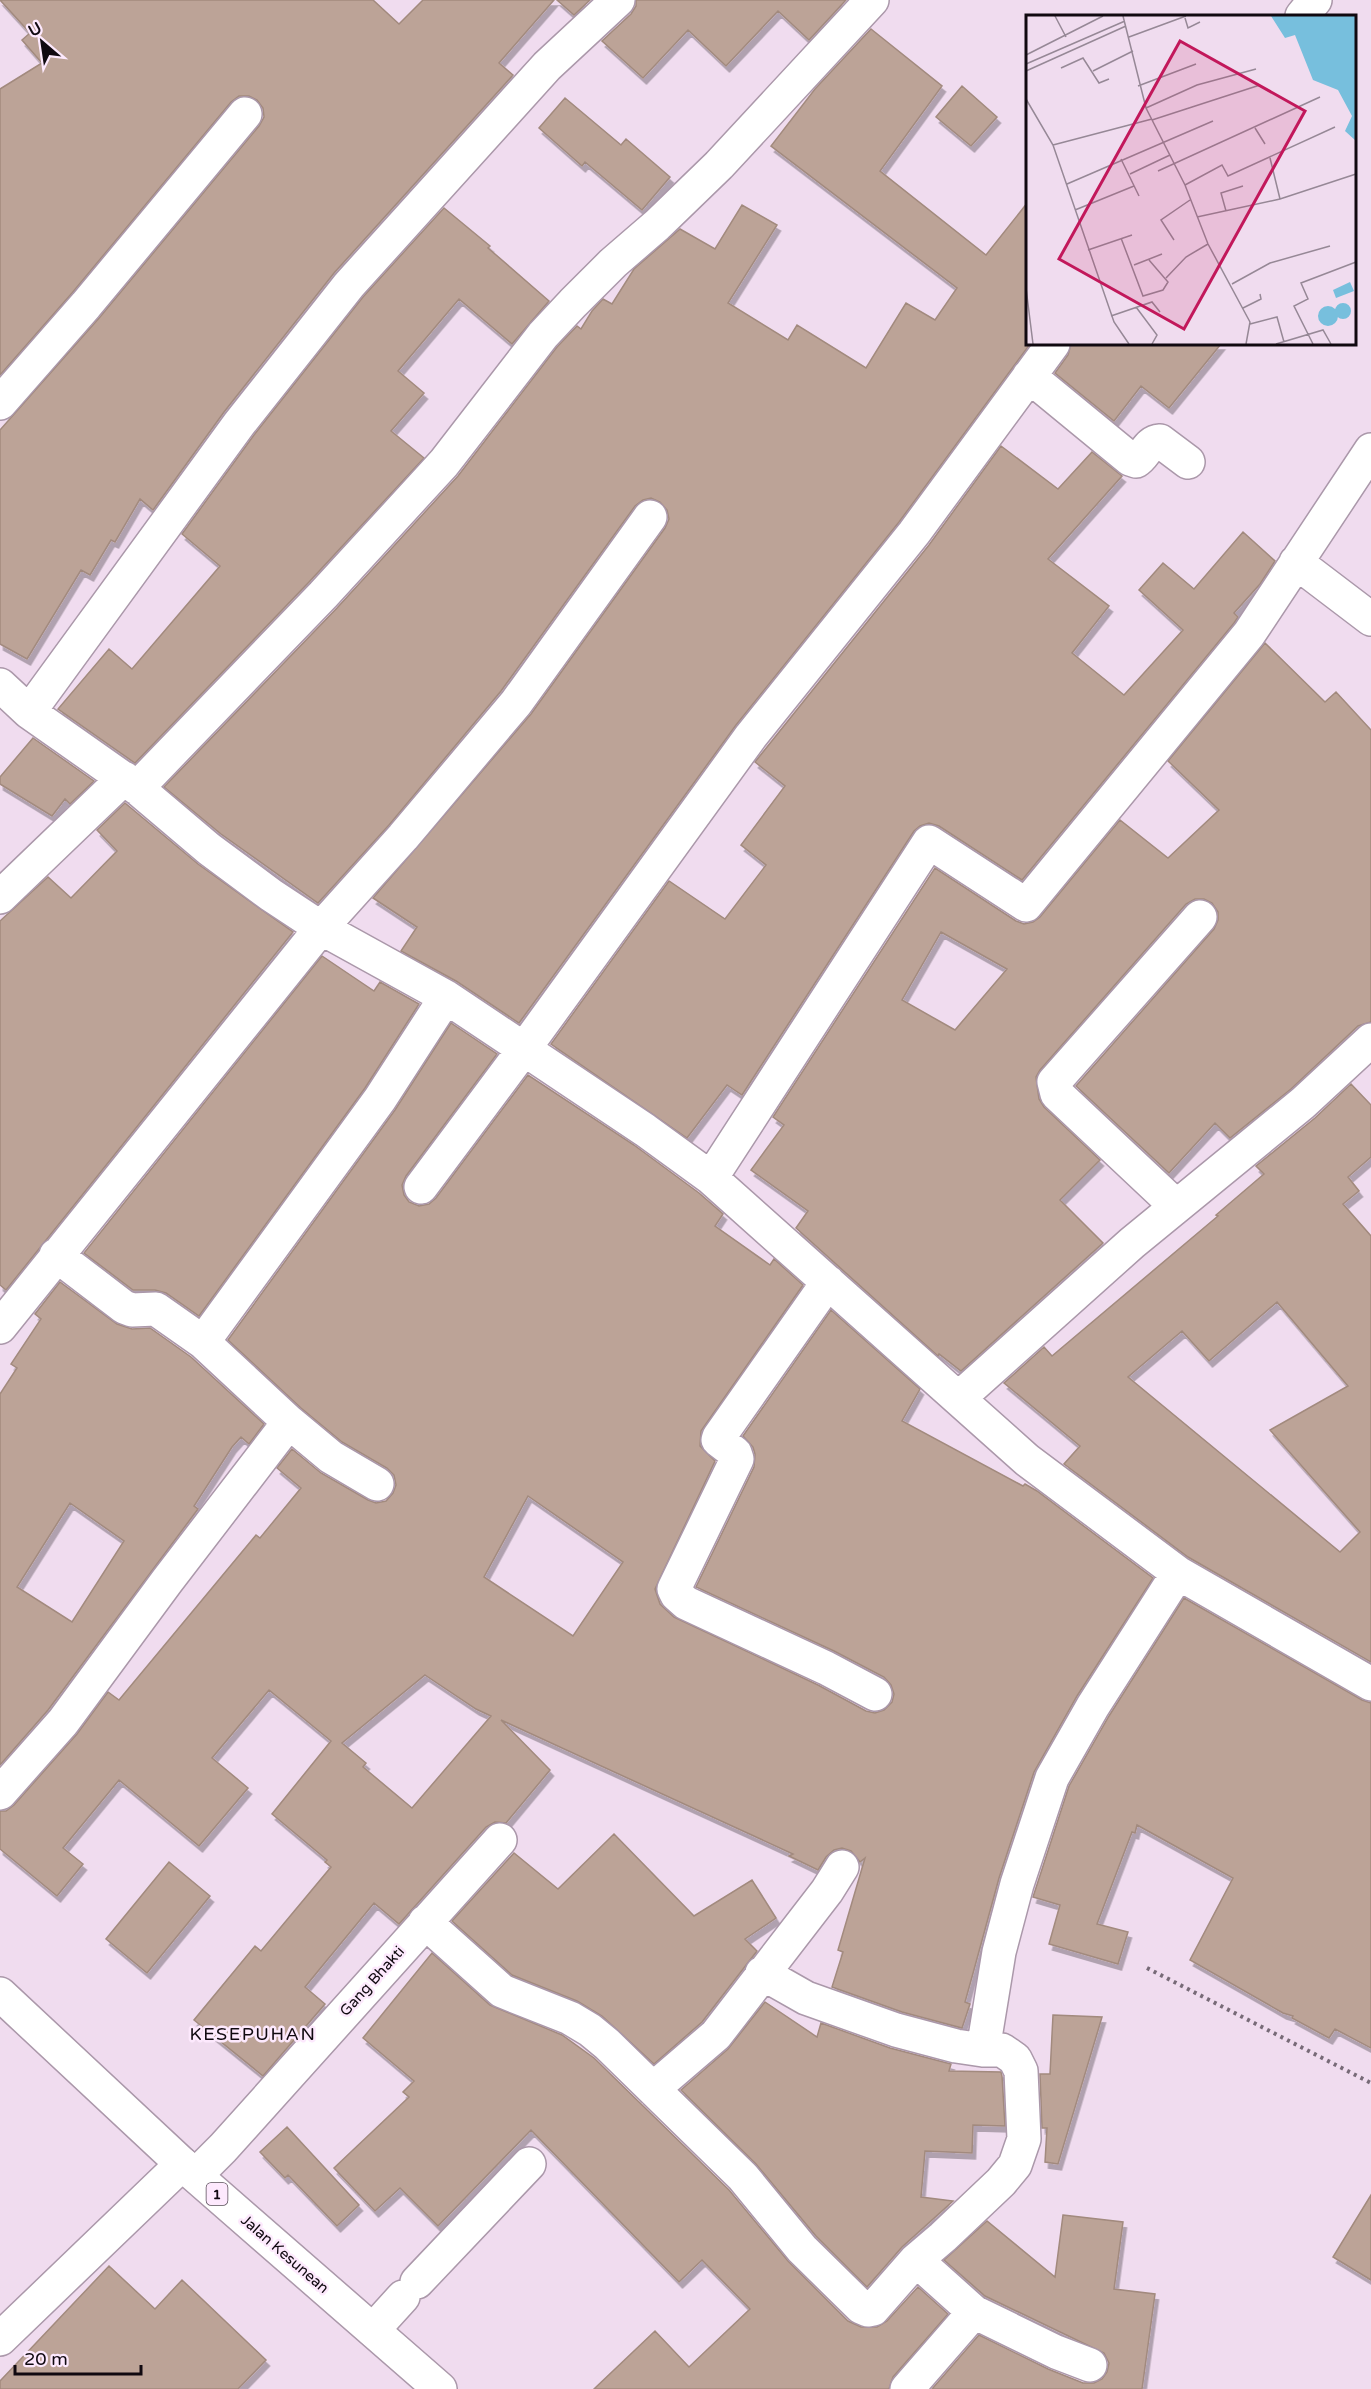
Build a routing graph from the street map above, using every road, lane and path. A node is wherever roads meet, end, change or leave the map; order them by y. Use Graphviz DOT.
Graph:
graph roads {
  1 [pos="618,0"];
  2 [pos="872,0"];
  3 [pos="1315,0"];
  4 [pos="1303,15"];
  5 [pos="245,114"];
  6 [pos="1052,345"];
  7 [pos="1029,376"];
  8 [pos="0,403"];
  9 [pos="1371,450"];
  10 [pos="1188,462"];
  11 [pos="650,517"];
  12 [pos="1296,562"];
  13 [pos="1371,619"];
  14 [pos="0,685"];
  15 [pos="29,712"];
  16 [pos="130,783"];
  17 [pos="0,897"];
  18 [pos="1200,917"];
  19 [pos="321,928"];
  20 [pos="446,997"];
  21 [pos="1371,1040"];
  22 [pos="524,1049"];
  23 [pos="711,1178"];
  24 [pos="421,1187"];
  25 [pos="1176,1206"];
  26 [pos="56,1255"];
  27 [pos="828,1282"];
  28 [pos="0,1327"];
  29 [pos="203,1342"];
  30 [pos="959,1398"];
  31 [pos="289,1422"];
  32 [pos="377,1484"];
  33 [pos="1178,1573"];
  34 [pos="1371,1684"];
  35 [pos="875,1694"];
  36 [pos="0,1793"];
  37 [pos="500,1840"];
  38 [pos="842,1867"];
  39 [pos="425,1922"];
  40 [pos="1147,1968"];
  41 [pos="762,1973"];
  42 [pos="0,1994"];
  43 [pos="983,2050"];
  44 [pos="1371,2083"];
  45 [pos="653,2089"];
  46 [pos="529,2164"];
  47 [pos="189,2170"];
  48 [pos="916,2260"];
  49 [pos="974,2312"];
  50 [pos="373,2330"];
  51 [pos="0,2339"];
  52 [pos="1090,2365"];
  53 [pos="440,2389"];
  54 [pos="907,2389"];
  1 -- 15 [label="main road"];
  2 -- 16 [label="main road"];
  3 -- 4 [label="main road"];
  5 -- 8 [label="main road"];
  6 -- 7 [label="main road"];
  7 -- 10 [label="main road"];
  7 -- 22 [label="main road"];
  9 -- 12 [label="main road"];
  11 -- 19 [label="main road"];
  12 -- 13 [label="main road"];
  12 -- 23 [label="main road"];
  14 -- 15 [label="main road"];
  15 -- 16 [label="main road"];
  16 -- 17 [label="main road"];
  16 -- 19 [label="main road"];
  18 -- 25 [label="main road"];
  19 -- 20 [label="main road"];
  19 -- 26 [label="main road"];
  20 -- 22 [label="main road"];
  20 -- 29 [label="main road"];
  21 -- 25 [label="main road"];
  22 -- 23 [label="main road"];
  22 -- 24 [label="main road"];
  23 -- 27 [label="main road"];
  25 -- 30 [label="main road"];
  26 -- 28 [label="main road"];
  26 -- 29 [label="main road"];
  27 -- 30 [label="main road"];
  27 -- 35 [label="main road"];
  29 -- 31 [label="main road"];
  30 -- 33 [label="main road"];
  31 -- 32 [label="main road"];
  31 -- 36 [label="main road"];
  33 -- 34 [label="main road"];
  33 -- 43 [label="main road"];
  37 -- 39 [label="main road, Gang Bhakti"];
  38 -- 41 [label="main road"];
  39 -- 45 [label="main road"];
  39 -- 47 [label="main road, Gang Bhakti"];
  40 -- 44 [label="path"];
  41 -- 43 [label="main road"];
  41 -- 45 [label="main road"];
  42 -- 47 [label="main road, Jalan Kesunean / 1"];
  43 -- 48 [label="main road"];
  45 -- 48 [label="main road"];
  46 -- 50 [label="main road"];
  47 -- 50 [label="main road, Jalan Kesunean / 1"];
  47 -- 51 [label="main road, Gang Bhakti"];
  48 -- 49 [label="main road"];
  49 -- 52 [label="main road"];
  49 -- 54 [label="main road"];
  50 -- 53 [label="main road, Jalan Kesunean / 1"];
}
